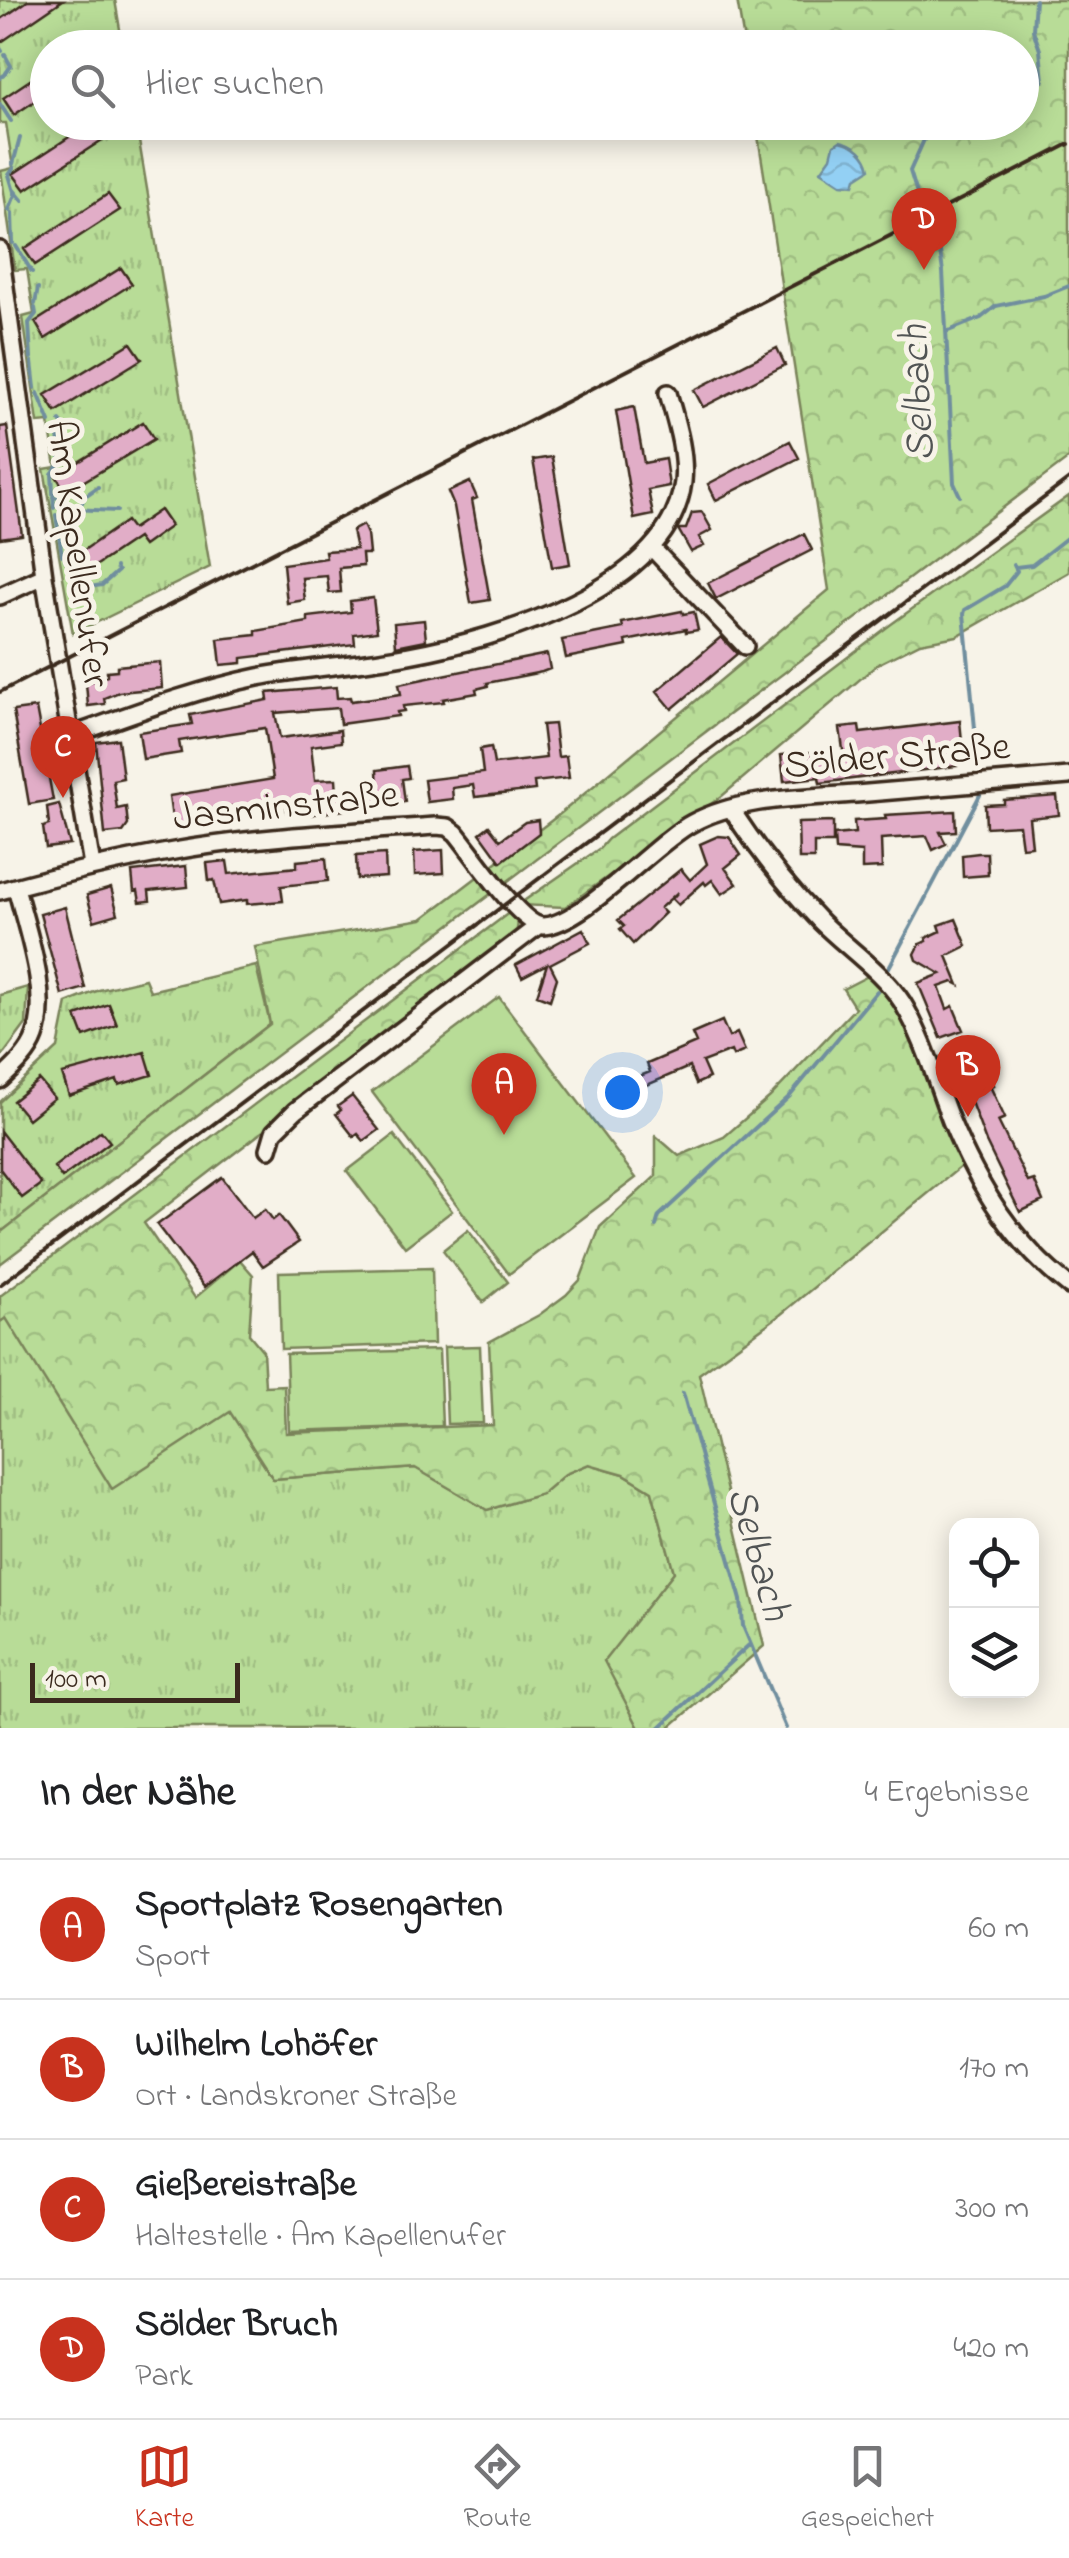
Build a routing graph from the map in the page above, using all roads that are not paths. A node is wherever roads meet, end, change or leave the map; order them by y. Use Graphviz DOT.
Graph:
graph roads {
  1 [pos="0,250"];
  2 [pos="8,366"];
  3 [pos="668,393"];
  4 [pos="652,548"];
  5 [pos="44,576"];
  6 [pos="0,596"];
  7 [pos="744,646"];
  8 [pos="70,736"];
  9 [pos="1069,776"];
  10 [pos="731,809"];
  11 [pos="92,866"];
  12 [pos="8,889"];
  13 [pos="538,926"];
  14 [pos="0,1080"];
  15 [pos="269,1148"];
  16 [pos="1069,1286"];
  1 -- 2 [label="street, Am Kapellenufer"];
  2 -- 5 [label="street, Am Kapellenufer"];
  3 -- 4 [label="street"];
  4 -- 7 [label="street"];
  4 -- 8 [label="street"];
  5 -- 6 [label="street"];
  5 -- 8 [label="street, Am Kapellenufer"];
  8 -- 11 [label="street, Am Kapellenufer"];
  9 -- 10 [label="street, Sölder Straße"];
  10 -- 13 [label="street"];
  10 -- 16 [label="street"];
  11 -- 12 [label="street, Jasminstraße"];
  11 -- 13 [label="street, Jasminstraße"];
  12 -- 14 [label="street"];
  13 -- 15 [label="street"];
}
